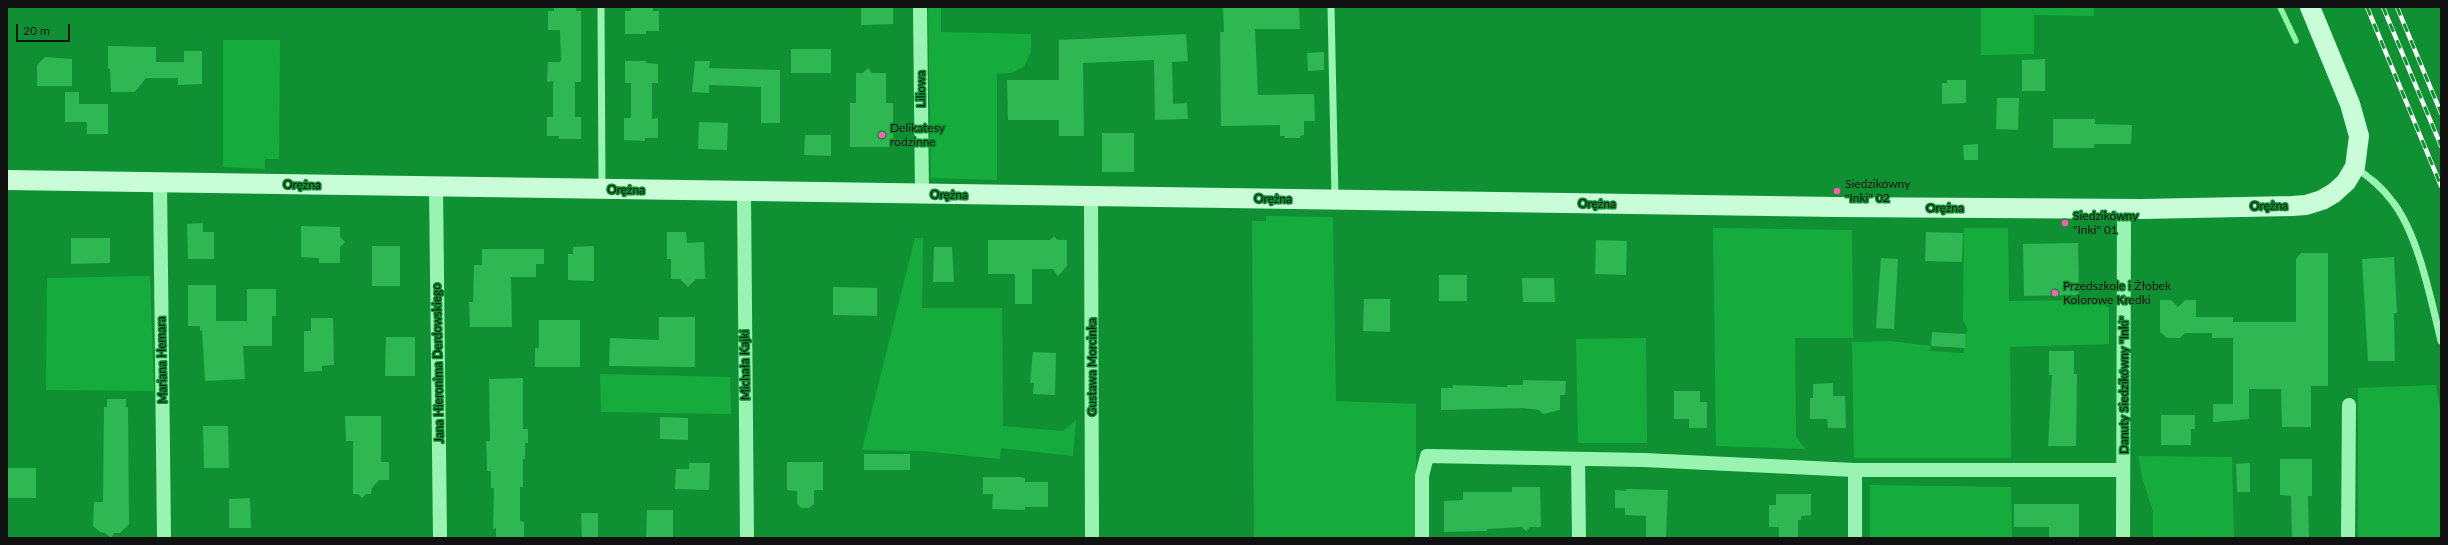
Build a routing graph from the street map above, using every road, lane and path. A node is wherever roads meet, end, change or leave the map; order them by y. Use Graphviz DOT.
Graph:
graph roads {
  1 [pos="601,7"];
  2 [pos="920,7"];
  3 [pos="1332,7"];
  4 [pos="2310,7"];
  5 [pos="2354,167"];
  6 [pos="7,180"];
  7 [pos="160,182"];
  8 [pos="436,187"];
  9 [pos="602,189"];
  10 [pos="744,192"];
  11 [pos="922,195"];
  12 [pos="1091,196"];
  13 [pos="1336,200"];
  14 [pos="2124,209"];
  15 [pos="2441,341"];
  16 [pos="2349,405"];
  17 [pos="1578,459"];
  18 [pos="1855,470"];
  19 [pos="2123,470"];
  20 [pos="164,538"];
  21 [pos="440,538"];
  22 [pos="747,538"];
  23 [pos="1092,538"];
  24 [pos="1422,538"];
  25 [pos="1579,538"];
  26 [pos="1855,538"];
  27 [pos="2123,538"];
  28 [pos="2348,538"];
  1 -- 9 [label="lane"];
  2 -- 11 [label="street, Liliowa"];
  3 -- 13 [label="lane"];
  4 -- 5 [label="street, Orężna"];
  5 -- 14 [label="street, Orężna"];
  5 -- 15 [label="lane"];
  6 -- 7 [label="street, Orężna"];
  7 -- 8 [label="street, Orężna"];
  7 -- 20 [label="street, Mariana Hemara"];
  8 -- 9 [label="street, Orężna"];
  8 -- 21 [label="street, Jana Hieronima Derdowskiego"];
  9 -- 10 [label="street, Orężna"];
  10 -- 11 [label="street, Orężna"];
  10 -- 22 [label="street, Michała Kajki"];
  11 -- 12 [label="street, Orężna"];
  12 -- 13 [label="street, Orężna"];
  12 -- 23 [label="street, Gustawa Morcinka"];
  13 -- 14 [label="street, Orężna"];
  14 -- 19 [label="street, Danuty Siedzikówny \"Inki\""];
  16 -- 28 [label="street"];
  17 -- 18 [label="street"];
  17 -- 24 [label="street"];
  17 -- 25 [label="street"];
  18 -- 19 [label="street"];
  18 -- 26 [label="street"];
  19 -- 27 [label="street, Danuty Siedzikówny \"Inki\""];
}
